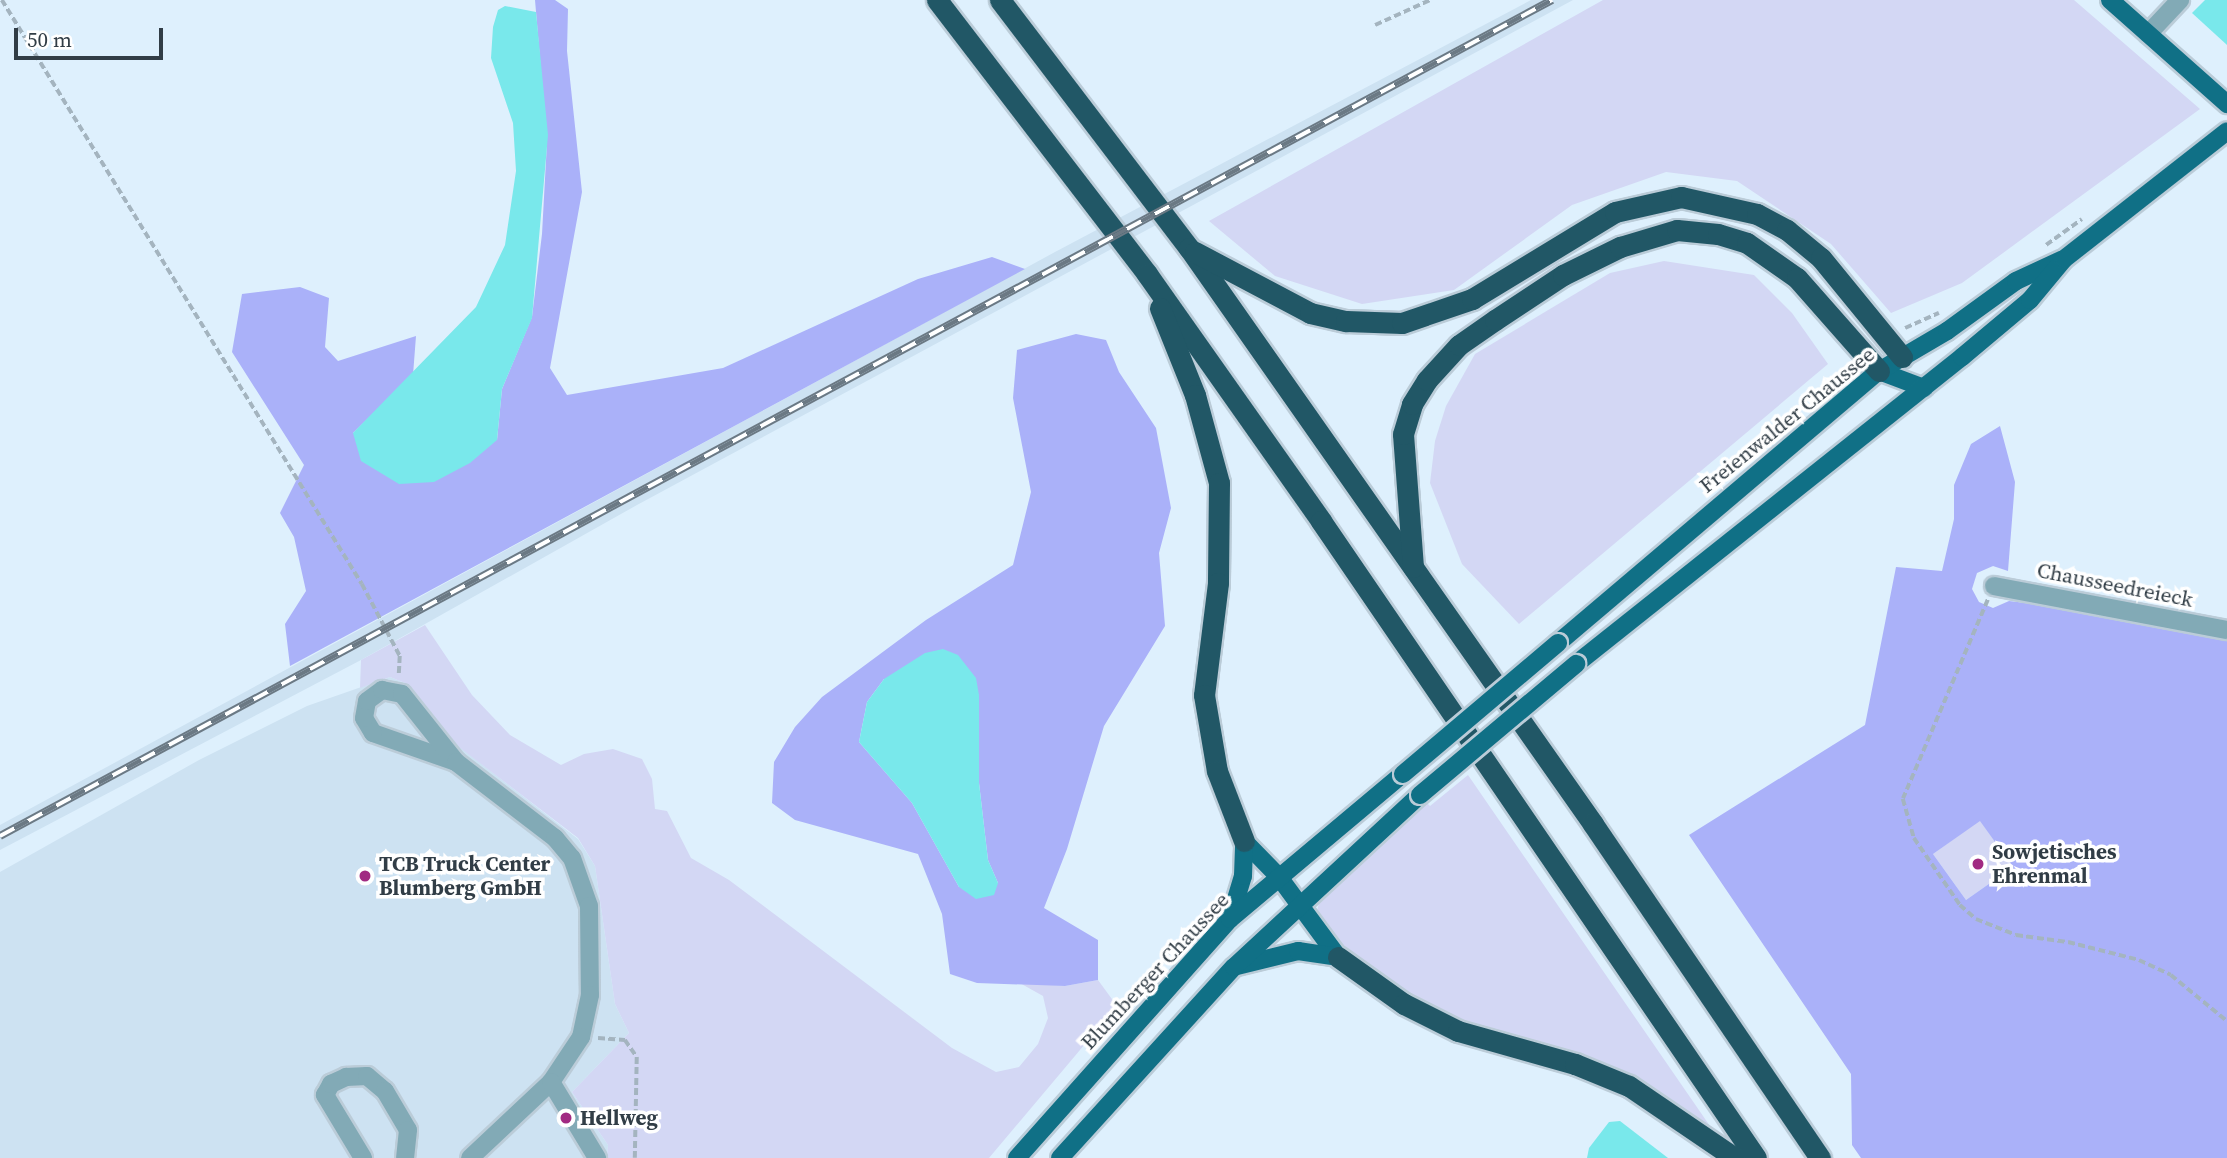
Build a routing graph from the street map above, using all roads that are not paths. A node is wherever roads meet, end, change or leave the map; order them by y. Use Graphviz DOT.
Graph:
graph roads {
  1 [pos="937,0"];
  2 [pos="1000,0"];
  3 [pos="2110,0"];
  4 [pos="2170,3"];
  5 [pos="2148,34"];
  6 [pos="2227,104"];
  7 [pos="2227,131"];
  8 [pos="1189,248"];
  9 [pos="2064,259"];
  10 [pos="1147,274"];
  11 [pos="1902,357"];
  12 [pos="1879,371"];
  13 [pos="1901,379"];
  14 [pos="1924,388"];
  15 [pos="1899,404"];
  16 [pos="1413,569"];
  17 [pos="1994,586"];
  18 [pos="2227,630"];
  19 [pos="456,761"];
  20 [pos="1402,774"];
  21 [pos="1244,841"];
  22 [pos="1279,877"];
  23 [pos="1297,904"];
  24 [pos="1230,919"];
  25 [pos="1338,957"];
  26 [pos="1234,967"];
  27 [pos="551,1083"];
  28 [pos="363,1158"];
  29 [pos="405,1158"];
  30 [pos="470,1158"];
  31 [pos="597,1158"];
  32 [pos="1017,1158"];
  33 [pos="1060,1158"];
  34 [pos="1735,1158"];
  35 [pos="1756,1158"];
  36 [pos="1820,1158"];
  1 -- 10 [label="highway"];
  2 -- 8 [label="highway"];
  3 -- 5 [label="main road"];
  4 -- 5 [label="street"];
  5 -- 6 [label="main road"];
  7 -- 9 [label="main road, Freienwalder Chaussee"];
  8 -- 11 [label="highway"];
  8 -- 16 [label="highway"];
  9 -- 11 [label="main road, Freienwalder Chaussee"];
  9 -- 14 [label="main road, Freienwalder Chaussee"];
  10 -- 21 [label="highway"];
  10 -- 35 [label="highway"];
  11 -- 12 [label="main road, Freienwalder Chaussee"];
  11 -- 13 [label="main road"];
  12 -- 13 [label="main road"];
  12 -- 16 [label="highway"];
  12 -- 20 [label="main road, Freienwalder Chaussee, bridge"];
  13 -- 14 [label="main road"];
  13 -- 15 [label="main road"];
  14 -- 15 [label="main road, Freienwalder Chaussee"];
  15 -- 23 [label="main road, Freienwalder Chaussee, bridge"];
  16 -- 36 [label="highway"];
  17 -- 18 [label="street, Chausseedreieck"];
  19 -- 19 [label="street"];
  19 -- 27 [label="street"];
  20 -- 22 [label="main road, Blumberger Chaussee"];
  21 -- 22 [label="main road"];
  21 -- 24 [label="main road"];
  22 -- 23 [label="main road"];
  22 -- 24 [label="main road, Blumberger Chaussee"];
  23 -- 25 [label="main road"];
  23 -- 26 [label="main road"];
  24 -- 32 [label="main road, Blumberger Chaussee"];
  25 -- 26 [label="main road"];
  25 -- 34 [label="highway"];
  26 -- 33 [label="main road"];
  27 -- 30 [label="street"];
  27 -- 31 [label="street"];
  28 -- 29 [label="street"];
}
